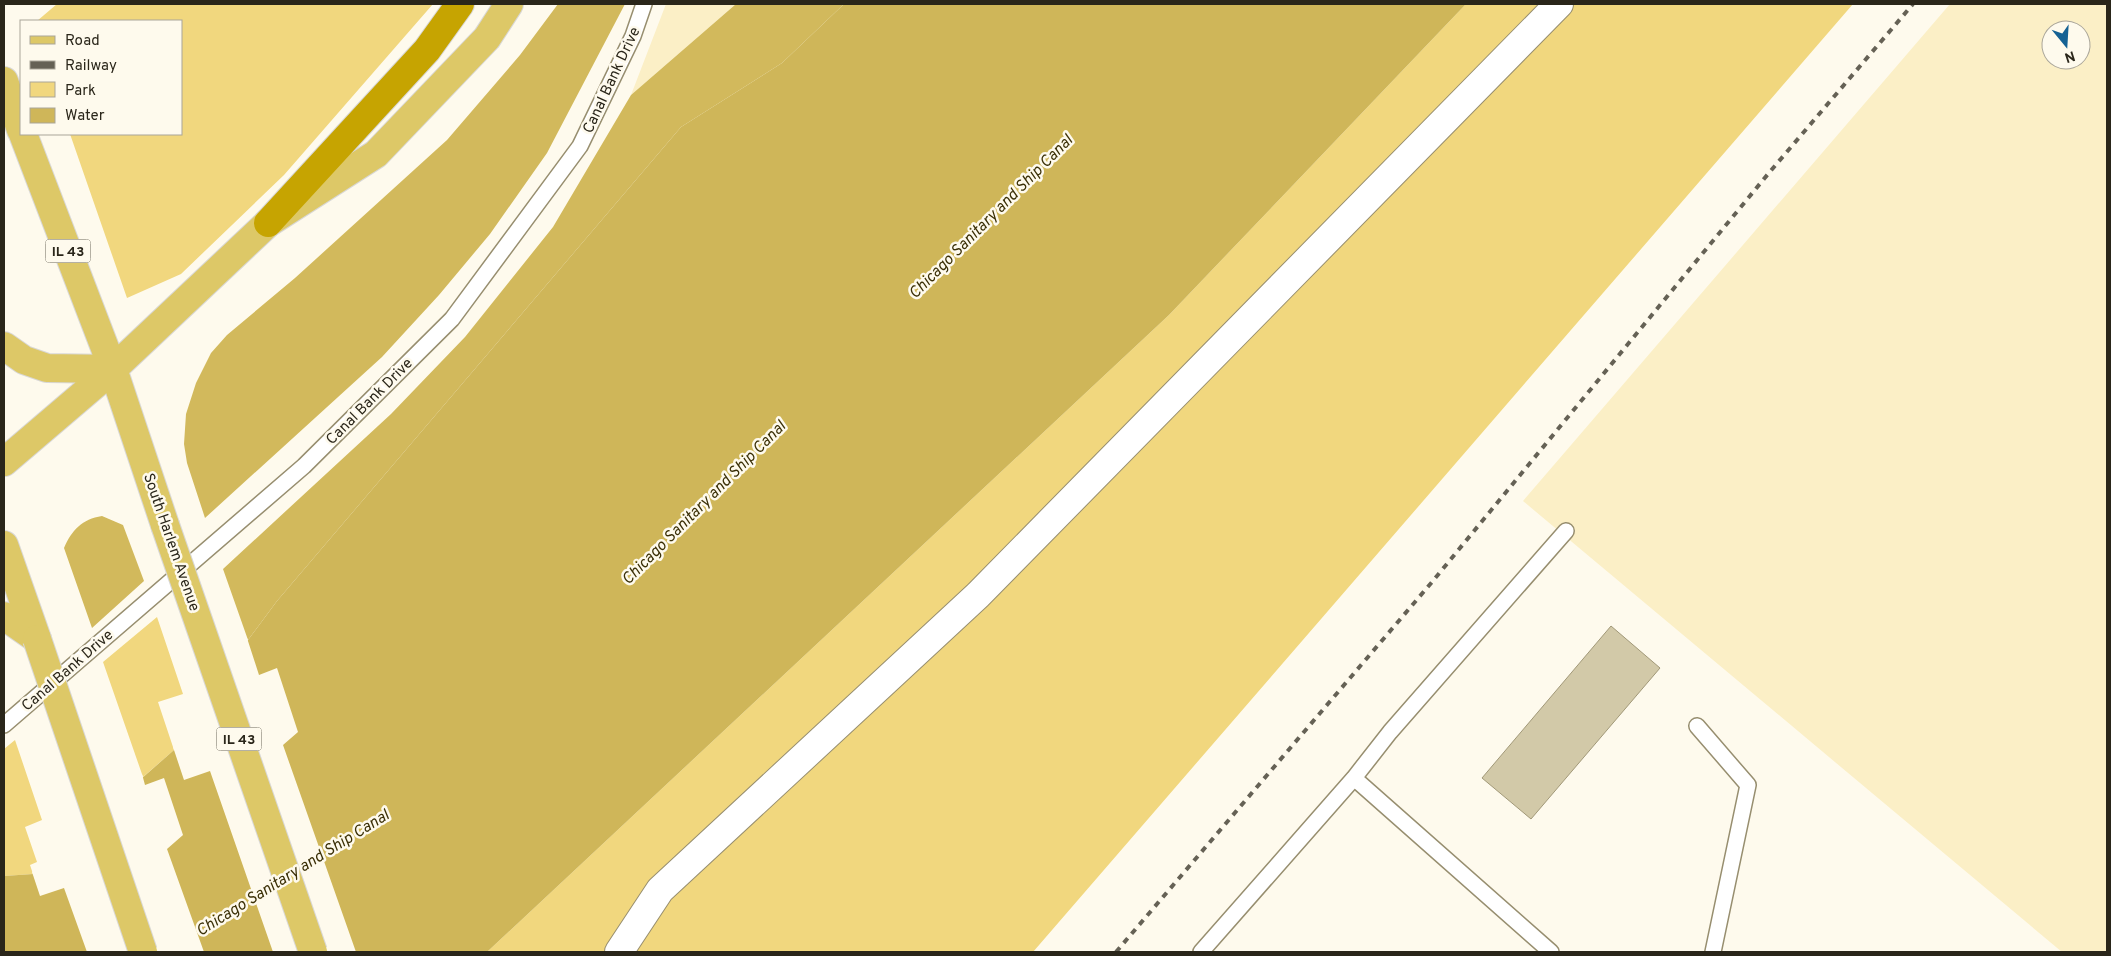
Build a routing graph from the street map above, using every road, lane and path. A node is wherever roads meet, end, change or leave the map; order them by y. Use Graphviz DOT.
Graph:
graph roads {
  1 [pos="460,4"];
  2 [pos="509,4"];
  3 [pos="644,4"];
  4 [pos="1560,4"];
  5 [pos="4,81"];
  6 [pos="20,125"];
  7 [pos="24,135"];
  8 [pos="268,223"];
  9 [pos="4,346"];
  10 [pos="113,369"];
  11 [pos="4,462"];
  12 [pos="1566,531"];
  13 [pos="4,545"];
  14 [pos="4,616"];
  15 [pos="37,639"];
  16 [pos="4,725"];
  17 [pos="1697,726"];
  18 [pos="1354,778"];
  19 [pos="143,952"];
  20 [pos="313,952"];
  21 [pos="619,952"];
  22 [pos="1201,952"];
  23 [pos="1551,952"];
  24 [pos="1713,952"];
  1 -- 8 [label="highway"];
  2 -- 8 [label="main road"];
  3 -- 16 [label="lane, Canal Bank Drive"];
  4 -- 21 [label="street"];
  5 -- 6 [label="main road, South Harlem Avenue / IL 43"];
  7 -- 10 [label="main road, South Harlem Avenue / IL 43"];
  8 -- 10 [label="main road"];
  9 -- 10 [label="main road"];
  10 -- 11 [label="main road"];
  10 -- 20 [label="main road, South Harlem Avenue / IL 43, bridge"];
  12 -- 18 [label="lane"];
  13 -- 15 [label="main road"];
  14 -- 15 [label="main road"];
  15 -- 19 [label="main road, bridge"];
  17 -- 24 [label="lane"];
  18 -- 22 [label="lane"];
  18 -- 23 [label="lane"];
}
